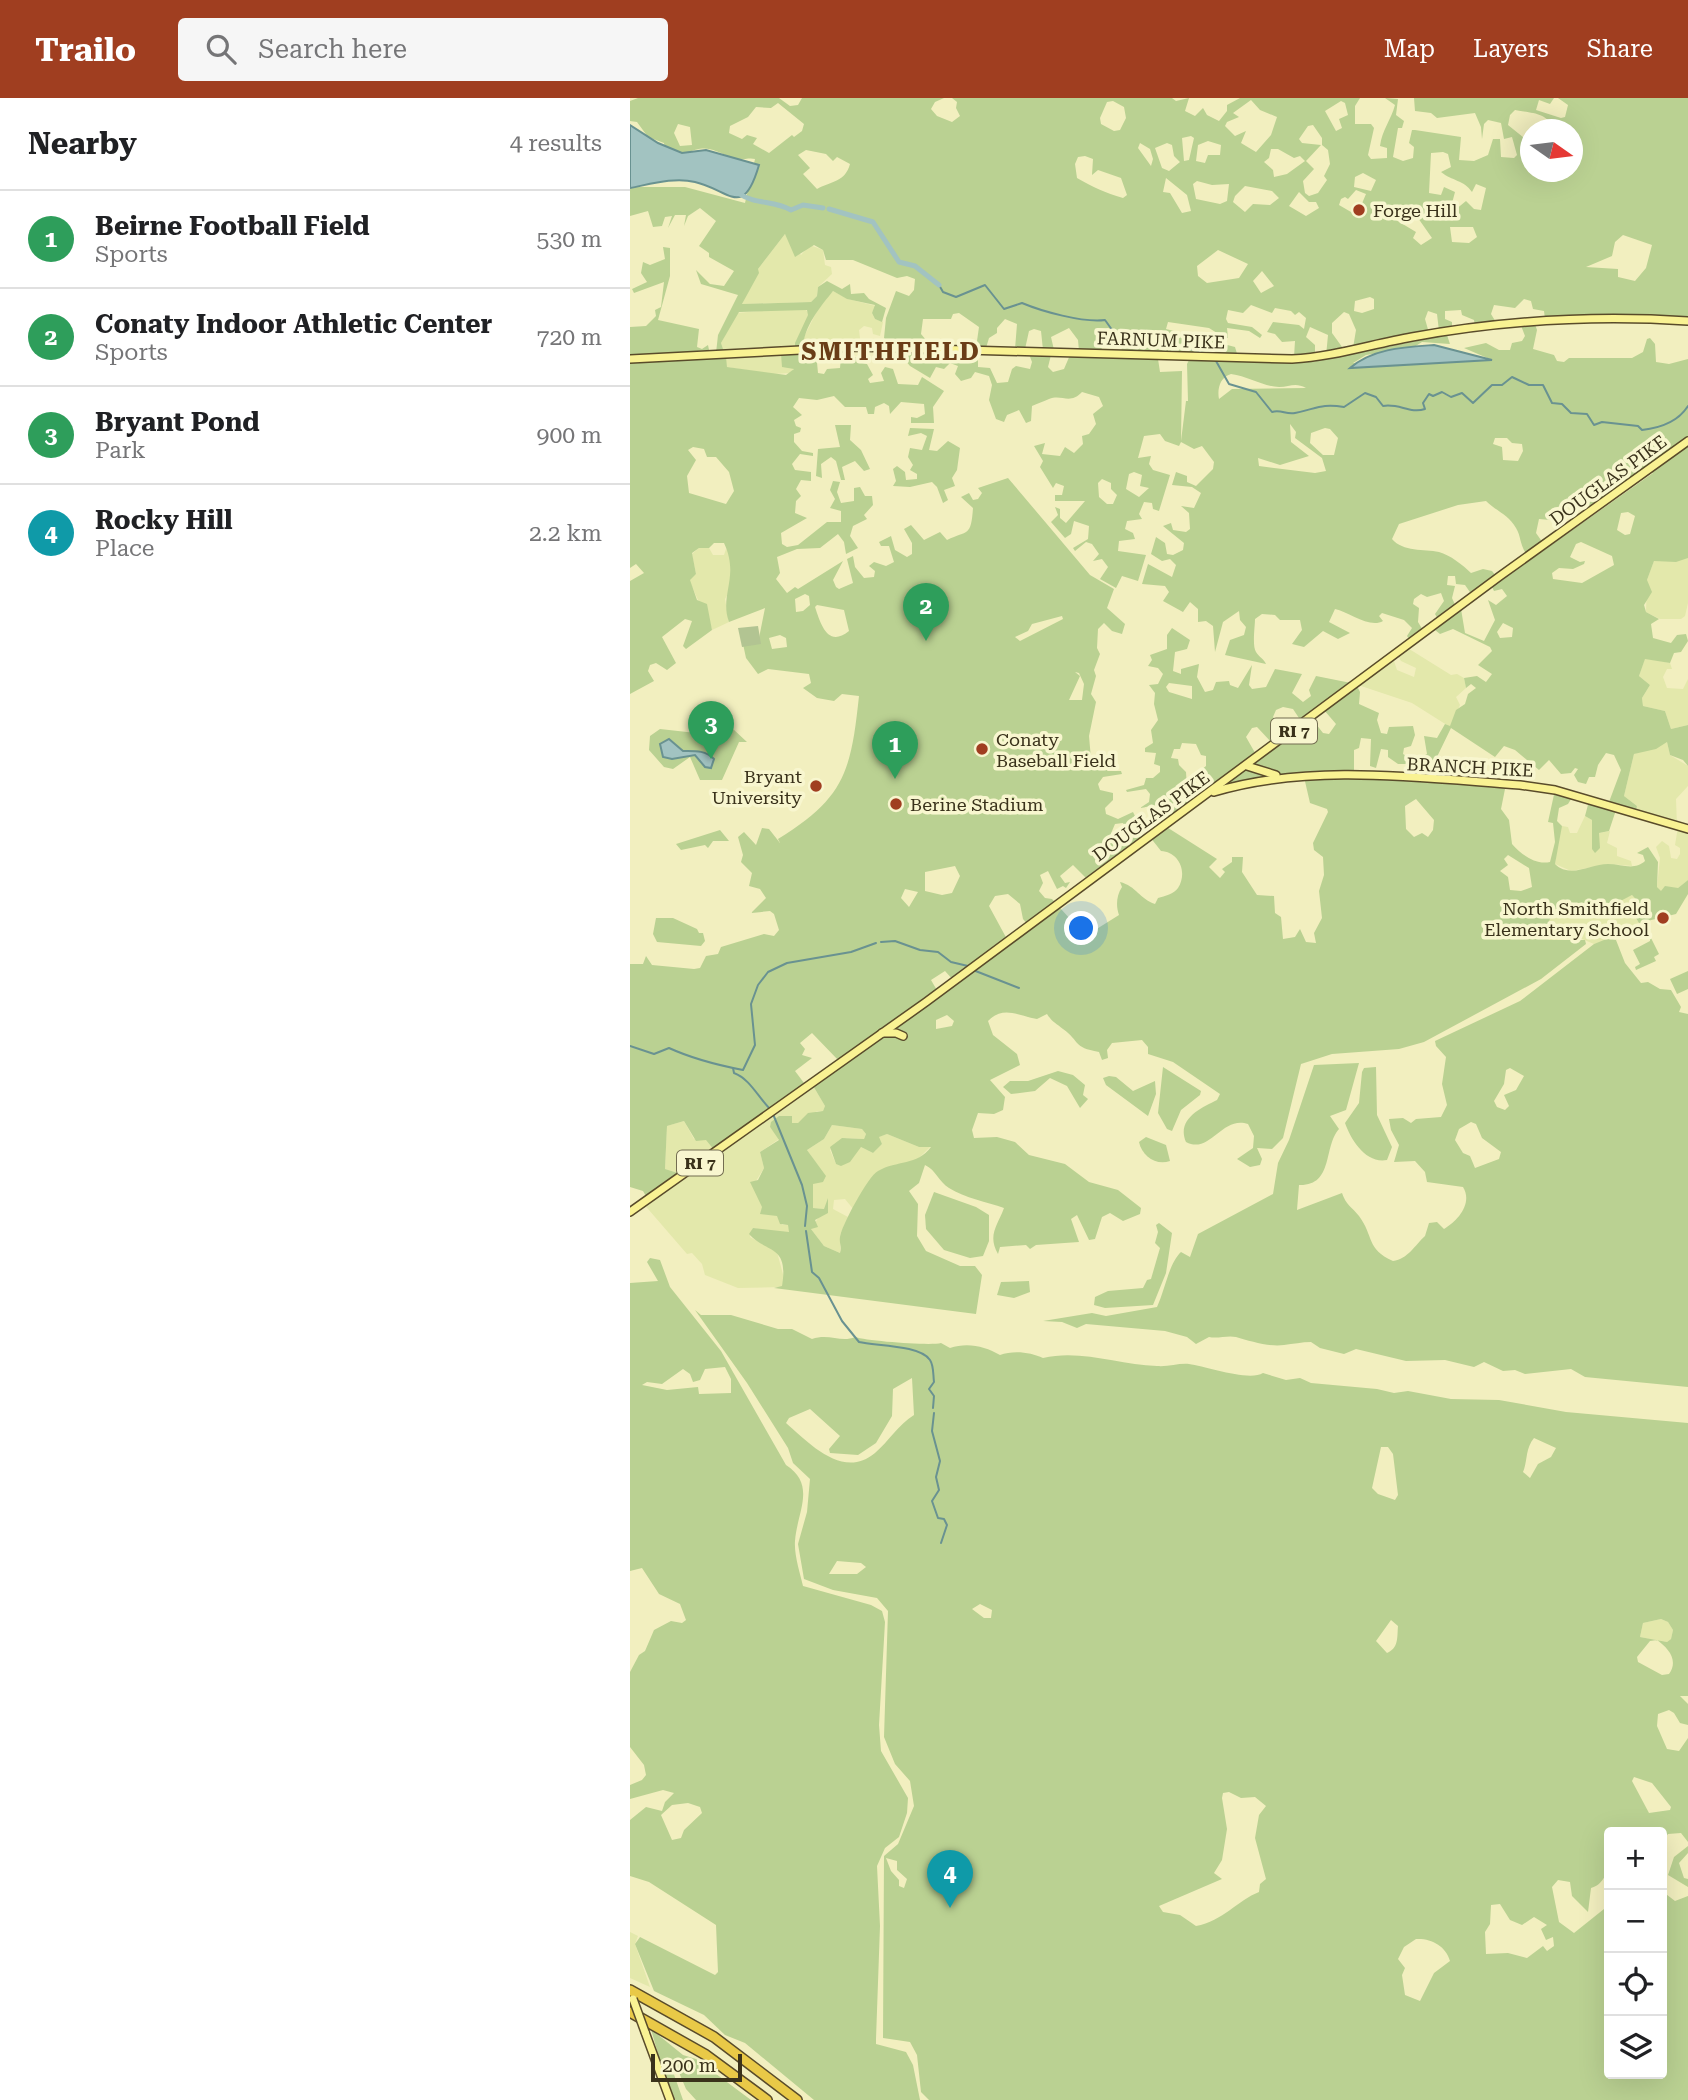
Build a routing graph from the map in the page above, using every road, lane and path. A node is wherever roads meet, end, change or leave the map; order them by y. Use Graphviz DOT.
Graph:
graph roads {
  1 [pos="1688,321"];
  2 [pos="630,359"];
  3 [pos="1688,441"];
  4 [pos="1247,766"];
  5 [pos="1283,776"];
  6 [pos="1208,794"];
  7 [pos="1688,829"];
  8 [pos="881,1034"];
  9 [pos="903,1036"];
  10 [pos="630,1212"];
  11 [pos="630,1990"];
  12 [pos="630,2012"];
  13 [pos="670,2100"];
  14 [pos="767,2100"];
  15 [pos="797,2100"];
  1 -- 2 [label="main road, FARNUM PIKE"];
  3 -- 4 [label="main road, DOUGLAS PIKE / RI 7"];
  4 -- 5 [label="main road, BRANCH PIKE"];
  4 -- 6 [label="main road, DOUGLAS PIKE / RI 7"];
  5 -- 6 [label="main road, BRANCH PIKE"];
  5 -- 7 [label="main road, BRANCH PIKE"];
  6 -- 8 [label="main road, DOUGLAS PIKE / RI 7"];
  8 -- 9 [label="main road"];
  8 -- 10 [label="main road, DOUGLAS PIKE / RI 7"];
  11 -- 13 [label="main road, bridge"];
  11 -- 15 [label="highway"];
  12 -- 14 [label="highway"];
}
